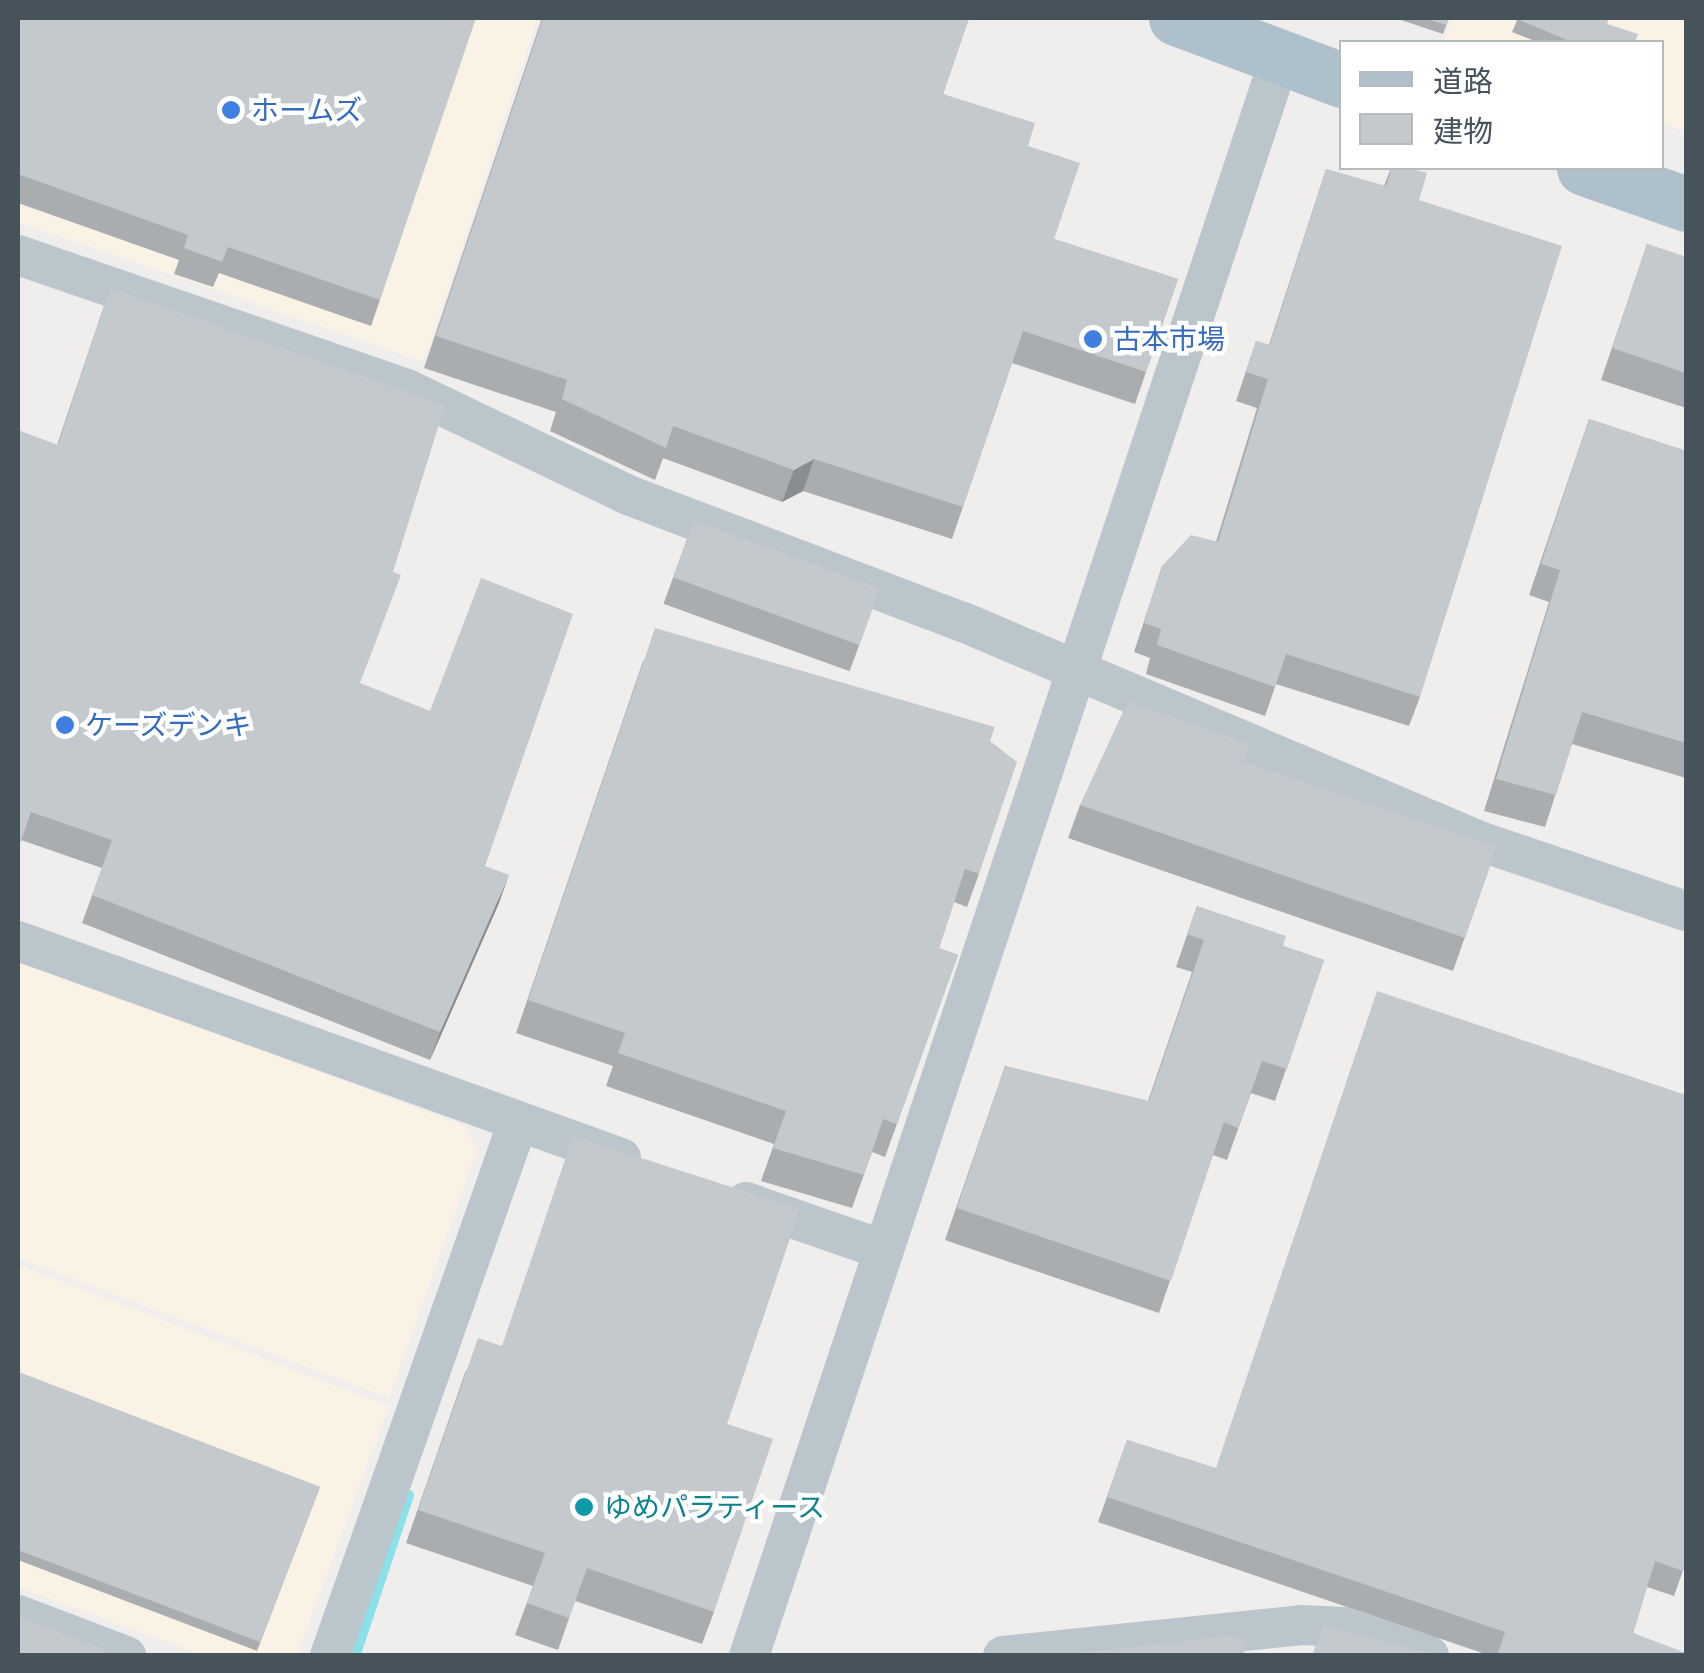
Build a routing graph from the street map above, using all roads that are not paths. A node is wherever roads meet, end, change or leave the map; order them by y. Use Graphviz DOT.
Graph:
graph roads {
  1 [pos="1176,18"];
  2 [pos="1280,58"];
  3 [pos="1339,79"];
  4 [pos="1590,170"];
  5 [pos="1686,204"];
  6 [pos="18,255"];
  7 [pos="1075,674"];
  8 [pos="1686,911"];
  9 [pos="18,941"];
  10 [pos="518,1122"];
  11 [pos="884,1250"];
  12 [pos="18,1615"];
  13 [pos="1272,1642"];
  14 [pos="126,1656"];
  15 [pos="330,1656"];
  16 [pos="749,1656"];
  17 [pos="1003,1656"];
  18 [pos="1429,1656"];
  1 -- 2 [label="main road"];
  2 -- 3 [label="main road"];
  2 -- 7 [label="street"];
  4 -- 5 [label="main road"];
  6 -- 7 [label="street"];
  7 -- 8 [label="street"];
  7 -- 11 [label="street"];
  9 -- 10 [label="street"];
  10 -- 11 [label="street"];
  10 -- 15 [label="street"];
  11 -- 16 [label="street"];
  12 -- 14 [label="street"];
  13 -- 17 [label="street"];
  13 -- 18 [label="street"];
}
